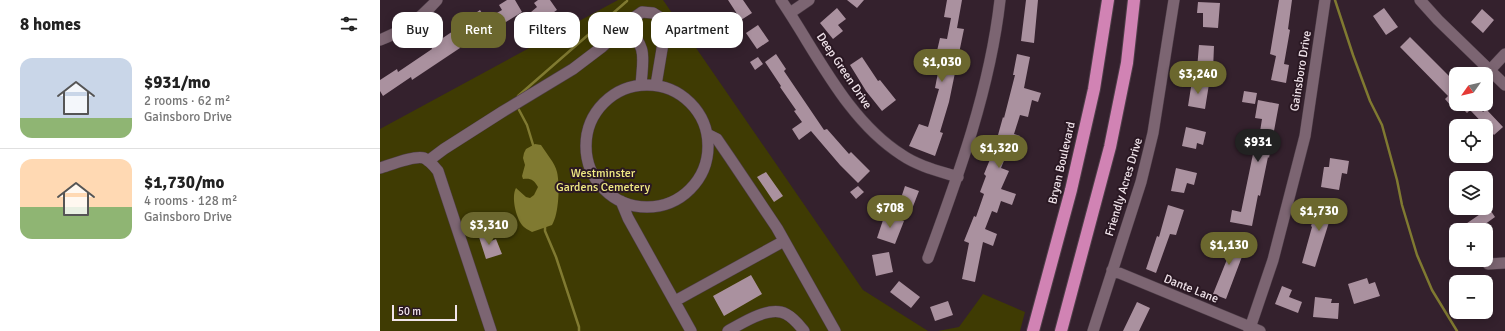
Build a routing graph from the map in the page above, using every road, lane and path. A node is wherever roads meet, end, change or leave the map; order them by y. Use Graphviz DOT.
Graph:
graph roads {
  1 [pos="437,0"];
  2 [pos="782,0"];
  3 [pos="809,0"];
  4 [pos="1000,0"];
  5 [pos="1108,0"];
  6 [pos="1134,0"];
  7 [pos="1174,0"];
  8 [pos="1325,0"];
  9 [pos="1420,0"];
  10 [pos="643,12"];
  11 [pos="790,13"];
  12 [pos="380,40"];
  13 [pos="601,48"];
  14 [pos="641,48"];
  15 [pos="1505,54"];
  16 [pos="1487,67"];
  17 [pos="1493,67"];
  18 [pos="1493,73"];
  19 [pos="656,85"];
  20 [pos="1505,85"];
  21 [pos="641,86"];
  22 [pos="707,134"];
  23 [pos="428,161"];
  24 [pos="380,168"];
  25 [pos="958,177"];
  26 [pos="621,201"];
  27 [pos="784,241"];
  28 [pos="928,258"];
  29 [pos="1505,263"];
  30 [pos="1493,264"];
  31 [pos="1112,270"];
  32 [pos="675,301"];
  33 [pos="1253,330"];
  34 [pos="491,331"];
  35 [pos="691,331"];
  36 [pos="728,331"];
  37 [pos="804,331"];
  38 [pos="834,331"];
  39 [pos="1033,331"];
  40 [pos="1061,331"];
  41 [pos="1093,331"];
  1 -- 12 [label="street"];
  2 -- 11 [label="street, Deep Green Drive"];
  3 -- 11 [label="street"];
  4 -- 25 [label="street"];
  5 -- 39 [label="highway, Bryan Boulevard"];
  6 -- 40 [label="highway"];
  7 -- 31 [label="street, Friendly Acres Drive"];
  8 -- 33 [label="street, Gainsboro Drive"];
  9 -- 16 [label="street"];
  10 -- 19 [label="street"];
  11 -- 25 [label="street, Deep Green Drive"];
  13 -- 23 [label="street"];
  14 -- 21 [label="street"];
  15 -- 17 [label="street"];
  18 -- 20 [label="street"];
  19 -- 21 [label="street"];
  19 -- 22 [label="street"];
  21 -- 26 [label="street"];
  22 -- 26 [label="street"];
  22 -- 27 [label="street"];
  23 -- 24 [label="street"];
  23 -- 34 [label="street"];
  25 -- 28 [label="street"];
  26 -- 32 [label="street"];
  27 -- 32 [label="street"];
  27 -- 38 [label="street"];
  29 -- 30 [label="street"];
  31 -- 33 [label="street, Dante Lane"];
  31 -- 41 [label="street, Friendly Acres Drive"];
  32 -- 35 [label="street"];
  36 -- 37 [label="street"];
}
